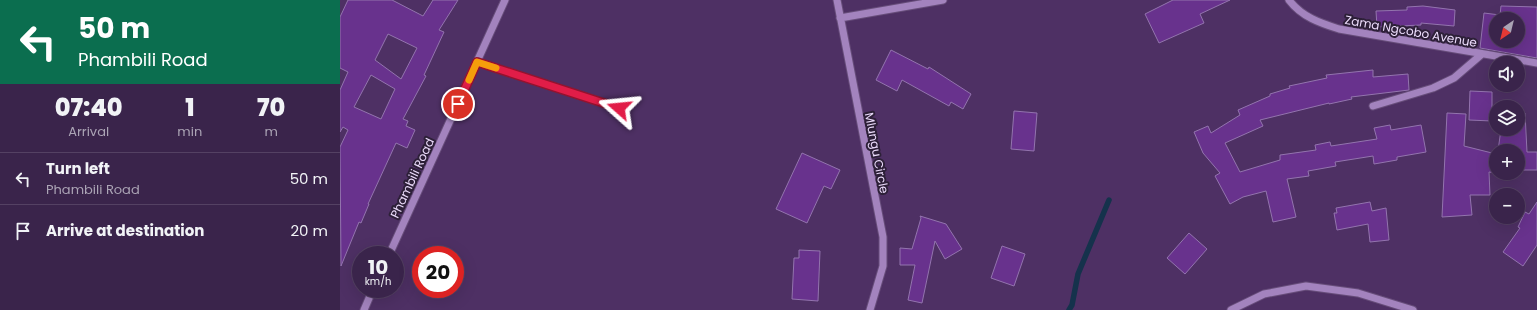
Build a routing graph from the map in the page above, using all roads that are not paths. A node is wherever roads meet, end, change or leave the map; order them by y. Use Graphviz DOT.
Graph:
graph roads {
  1 [pos="505,0"];
  2 [pos="837,0"];
  3 [pos="943,0"];
  4 [pos="1289,0"];
  5 [pos="840,18"];
  6 [pos="1482,54"];
  7 [pos="477,62"];
  8 [pos="1537,63"];
  9 [pos="1373,106"];
  10 [pos="619,108"];
  11 [pos="393,246"];
  12 [pos="370,298"];
  13 [pos="364,310"];
  14 [pos="870,310"];
  15 [pos="1231,310"];
  16 [pos="1413,310"];
  1 -- 7 [label="street, Phambili Road"];
  2 -- 5 [label="street, Mlungu Circle"];
  3 -- 5 [label="street"];
  4 -- 6 [label="street, Zama Ngcobo Avenue"];
  5 -- 14 [label="street, Mlungu Circle"];
  6 -- 8 [label="street, Zama Ngcobo Avenue"];
  6 -- 9 [label="street"];
  7 -- 10 [label="street"];
  7 -- 11 [label="street, Phambili Road"];
  12 -- 13 [label="street"];
  15 -- 16 [label="street"];
}
